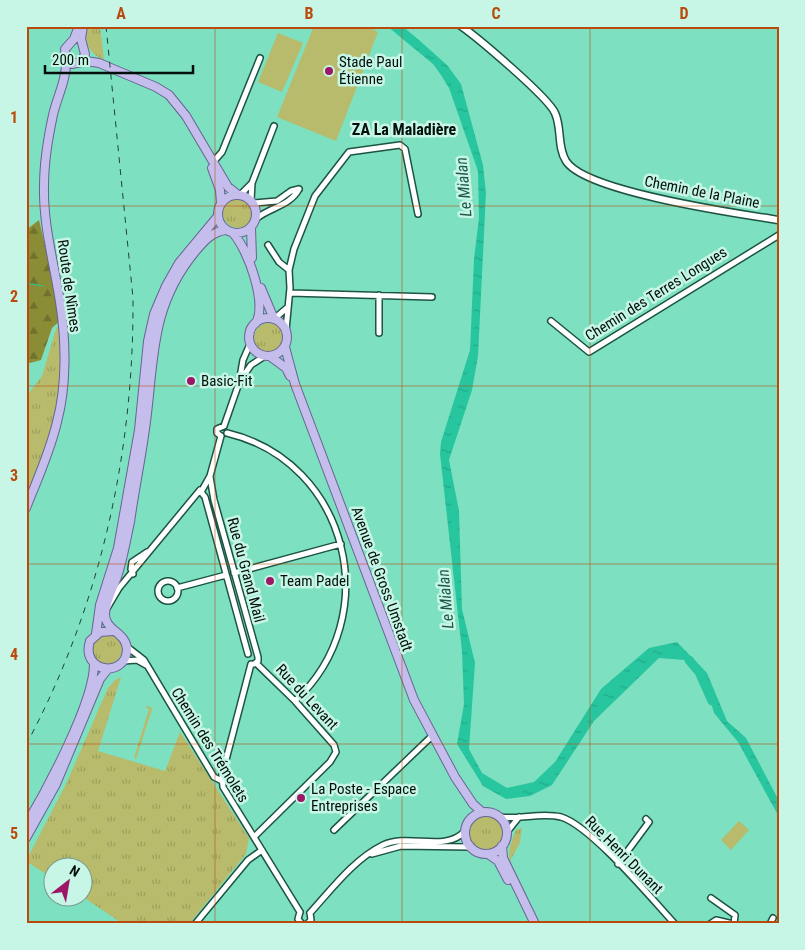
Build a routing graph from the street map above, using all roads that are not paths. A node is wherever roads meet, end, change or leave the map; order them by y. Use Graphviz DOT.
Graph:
graph roads {
  1 [pos="79,26"];
  2 [pos="83,26"];
  3 [pos="461,26"];
  4 [pos="72,43"];
  5 [pos="83,49"];
  6 [pos="260,58"];
  7 [pos="66,60"];
  8 [pos="78,63"];
  9 [pos="99,63"];
  10 [pos="136,79"];
  11 [pos="59,95"];
  12 [pos="274,126"];
  13 [pos="214,161"];
  14 [pos="252,183"];
  15 [pos="238,194"];
  16 [pos="221,202"];
  17 [pos="253,202"];
  18 [pos="418,214"];
  19 [pos="218,216"];
  20 [pos="257,218"];
  21 [pos="779,220"];
  22 [pos="251,228"];
  23 [pos="230,232"];
  24 [pos="779,235"];
  25 [pos="268,245"];
  26 [pos="289,270"];
  27 [pos="290,293"];
  28 [pos="379,296"];
  29 [pos="432,297"];
  30 [pos="289,305"];
  31 [pos="274,319"];
  32 [pos="552,321"];
  33 [pos="256,323"];
  34 [pos="286,330"];
  35 [pos="379,333"];
  36 [pos="250,344"];
  37 [pos="285,348"];
  38 [pos="268,357"];
  39 [pos="239,383"];
  40 [pos="295,384"];
  41 [pos="224,426"];
  42 [pos="227,433"];
  43 [pos="221,436"];
  44 [pos="210,476"];
  45 [pos="205,485"];
  46 [pos="212,486"];
  47 [pos="201,490"];
  48 [pos="212,494"];
  49 [pos="204,497"];
  50 [pos="192,500"];
  51 [pos="26,508"];
  52 [pos="340,544"];
  53 [pos="234,573"];
  54 [pos="226,576"];
  55 [pos="177,588"];
  56 [pos="105,610"];
  57 [pos="113,631"];
  58 [pos="96,634"];
  59 [pos="126,646"];
  60 [pos="255,653"];
  61 [pos="248,654"];
  62 [pos="123,661"];
  63 [pos="94,663"];
  64 [pos="253,663"];
  65 [pos="148,667"];
  66 [pos="108,669"];
  67 [pos="295,701"];
  68 [pos="433,735"];
  69 [pos="455,777"];
  70 [pos="222,782"];
  71 [pos="482,812"];
  72 [pos="500,817"];
  73 [pos="519,817"];
  74 [pos="470,818"];
  75 [pos="646,819"];
  76 [pos="26,825"];
  77 [pos="334,830"];
  78 [pos="464,832"];
  79 [pos="507,832"];
  80 [pos="254,837"];
  81 [pos="26,838"];
  82 [pos="502,846"];
  83 [pos="470,847"];
  84 [pos="262,850"];
  85 [pos="488,854"];
  86 [pos="369,855"];
  87 [pos="618,864"];
  88 [pos="711,898"];
  89 [pos="300,912"];
  90 [pos="310,913"];
  91 [pos="773,918"];
  92 [pos="301,923"];
  93 [pos="195,924"];
  94 [pos="308,924"];
  95 [pos="533,924"];
  96 [pos="675,924"];
  97 [pos="710,924"];
  98 [pos="733,924"];
  99 [pos="770,924"];
  1 -- 4 [label="main road"];
  2 -- 5 [label="main road, Route de Nîmes"];
  3 -- 21 [label="street, Chemin de la Plaine"];
  4 -- 5 [label="main road"];
  4 -- 7 [label="main road, Route de Nîmes"];
  5 -- 8 [label="main road, Route de Nîmes"];
  5 -- 9 [label="main road"];
  6 -- 13 [label="street"];
  7 -- 8 [label="main road"];
  7 -- 11 [label="main road, Route de Nîmes"];
  8 -- 9 [label="main road"];
  8 -- 11 [label="main road, Route de Nîmes"];
  9 -- 10 [label="main road"];
  10 -- 13 [label="main road"];
  10 -- 16 [label="main road"];
  11 -- 51 [label="main road, Route de Nîmes"];
  12 -- 14 [label="street"];
  13 -- 15 [label="main road"];
  14 -- 15 [label="street"];
  14 -- 17 [label="street"];
  15 -- 16 [label="main road"];
  15 -- 17 [label="main road"];
  16 -- 19 [label="main road"];
  17 -- 20 [label="main road"];
  17 -- 20 [label="street"];
  18 -- 26 [label="street"];
  19 -- 23 [label="main road"];
  19 -- 58 [label="main road"];
  20 -- 22 [label="main road"];
  22 -- 23 [label="main road"];
  22 -- 31 [label="main road"];
  23 -- 33 [label="main road"];
  23 -- 56 [label="main road"];
  24 -- 32 [label="street, Chemin des Terres Longues"];
  25 -- 26 [label="street"];
  26 -- 27 [label="street"];
  27 -- 28 [label="street"];
  27 -- 30 [label="street"];
  28 -- 29 [label="street"];
  28 -- 35 [label="street"];
  30 -- 31 [label="street"];
  30 -- 34 [label="street"];
  31 -- 33 [label="main road"];
  31 -- 34 [label="main road"];
  33 -- 36 [label="main road"];
  34 -- 37 [label="main road"];
  36 -- 38 [label="main road"];
  36 -- 39 [label="street"];
  37 -- 38 [label="main road"];
  37 -- 40 [label="main road, Avenue de Gross Umstadt"];
  38 -- 39 [label="street"];
  38 -- 40 [label="main road, Avenue de Gross Umstadt"];
  39 -- 41 [label="street"];
  40 -- 68 [label="main road, Avenue de Gross Umstadt"];
  41 -- 42 [label="street"];
  41 -- 43 [label="street"];
  42 -- 43 [label="street"];
  42 -- 52 [label="street"];
  43 -- 44 [label="street"];
  44 -- 45 [label="street"];
  44 -- 46 [label="street, Rue du Grand Mail"];
  45 -- 46 [label="street"];
  45 -- 47 [label="street"];
  46 -- 48 [label="street, Rue du Grand Mail"];
  47 -- 49 [label="street, Rue du Grand Mail"];
  47 -- 50 [label="street"];
  48 -- 49 [label="street"];
  48 -- 53 [label="street, Rue du Grand Mail"];
  49 -- 50 [label="street"];
  49 -- 54 [label="street, Rue du Grand Mail"];
  50 -- 56 [label="street"];
  52 -- 53 [label="street"];
  52 -- 67 [label="street"];
  53 -- 54 [label="street"];
  53 -- 60 [label="street, Rue du Grand Mail"];
  54 -- 55 [label="street"];
  54 -- 61 [label="street, Rue du Grand Mail"];
  56 -- 57 [label="main road"];
  57 -- 58 [label="main road"];
  57 -- 59 [label="main road"];
  58 -- 63 [label="main road"];
  59 -- 62 [label="main road"];
  59 -- 65 [label="street, Chemin des Trémolets"];
  60 -- 61 [label="street"];
  60 -- 64 [label="street, Rue du Grand Mail"];
  61 -- 64 [label="street, Rue du Grand Mail"];
  62 -- 65 [label="street"];
  62 -- 66 [label="main road"];
  63 -- 66 [label="main road"];
  63 -- 76 [label="main road"];
  64 -- 67 [label="street, Rue du Levant"];
  64 -- 70 [label="street"];
  65 -- 70 [label="street, Chemin des Trémolets"];
  66 -- 81 [label="main road"];
  67 -- 80 [label="street, Rue du Levant"];
  68 -- 69 [label="main road, Avenue de Gross Umstadt"];
  68 -- 77 [label="street"];
  69 -- 71 [label="main road, Avenue de Gross Umstadt"];
  69 -- 74 [label="main road, Avenue de Gross Umstadt"];
  70 -- 80 [label="street, Chemin des Trémolets"];
  71 -- 72 [label="main road"];
  71 -- 74 [label="main road"];
  72 -- 73 [label="street, Rue Henri Dunant"];
  72 -- 79 [label="main road"];
  73 -- 79 [label="street"];
  73 -- 87 [label="street, Rue Henri Dunant"];
  74 -- 78 [label="main road"];
  75 -- 87 [label="street"];
  78 -- 83 [label="main road"];
  78 -- 86 [label="street"];
  79 -- 82 [label="main road"];
  80 -- 84 [label="street, Chemin des Trémolets"];
  82 -- 85 [label="main road"];
  82 -- 95 [label="main road"];
  83 -- 85 [label="main road"];
  83 -- 86 [label="street"];
  84 -- 89 [label="street, Chemin des Trémolets"];
  84 -- 93 [label="street"];
  85 -- 95 [label="main road"];
  86 -- 90 [label="street"];
  87 -- 96 [label="street, Rue Henri Dunant"];
  88 -- 98 [label="street"];
  89 -- 90 [label="street"];
  89 -- 92 [label="street"];
  90 -- 94 [label="street"];
  91 -- 99 [label="street"];
  97 -- 98 [label="street"];
}
